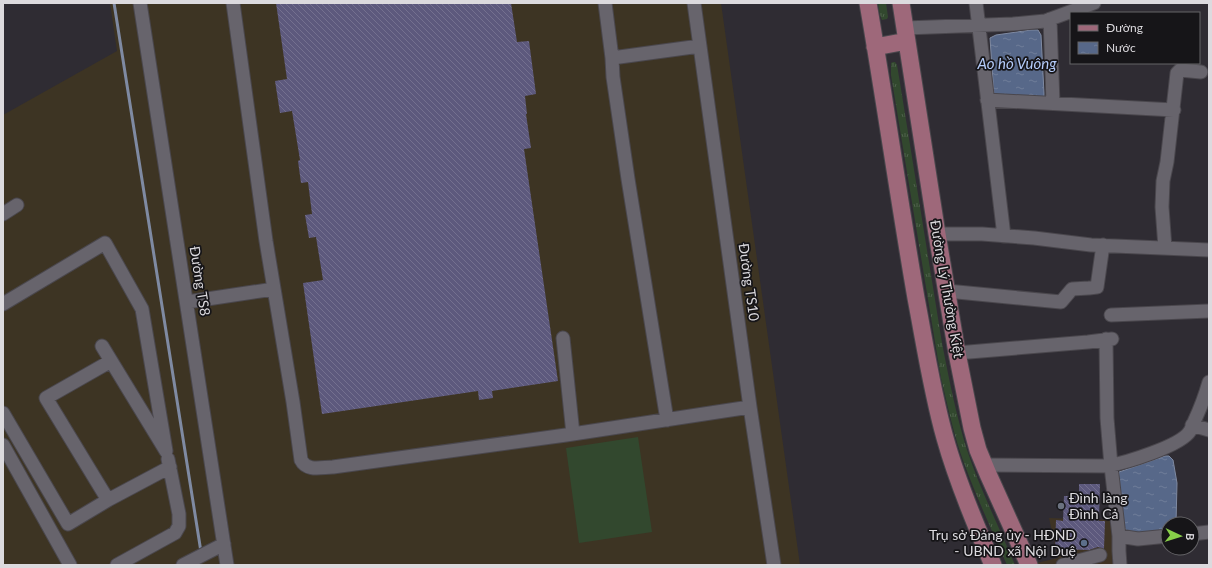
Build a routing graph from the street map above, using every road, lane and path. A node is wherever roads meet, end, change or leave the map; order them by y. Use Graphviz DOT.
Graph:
graph roads {
  1 [pos="140,3"];
  2 [pos="233,3"];
  3 [pos="605,3"];
  4 [pos="694,3"];
  5 [pos="868,3"];
  6 [pos="901,3"];
  7 [pos="976,3"];
  8 [pos="1091,4"];
  9 [pos="1050,19"];
  10 [pos="978,25"];
  11 [pos="906,35"];
  12 [pos="700,46"];
  13 [pos="875,47"];
  14 [pos="612,58"];
  15 [pos="1201,72"];
  16 [pos="987,100"];
  17 [pos="1053,103"];
  18 [pos="1174,110"];
  19 [pos="17,205"];
  20 [pos="3,214"];
  21 [pos="937,234"];
  22 [pos="1004,236"];
  23 [pos="1103,246"];
  24 [pos="1165,248"];
  25 [pos="1209,250"];
  26 [pos="274,289"];
  27 [pos="947,291"];
  28 [pos="187,302"];
  29 [pos="3,304"];
  30 [pos="1209,311"];
  31 [pos="1111,315"];
  32 [pos="564,338"];
  33 [pos="102,346"];
  34 [pos="957,353"];
  35 [pos="111,361"];
  36 [pos="1209,382"];
  37 [pos="750,407"];
  38 [pos="3,413"];
  39 [pos="667,420"];
  40 [pos="1192,425"];
  41 [pos="1209,430"];
  42 [pos="573,434"];
  43 [pos="3,445"];
  44 [pos="166,452"];
  45 [pos="984,465"];
  46 [pos="1111,466"];
  47 [pos="170,467"];
  48 [pos="108,500"];
  49 [pos="1119,536"];
  50 [pos="1160,537"];
  51 [pos="218,547"];
  52 [pos="1100,555"];
  53 [pos="185,564"];
  54 [pos="70,565"];
  55 [pos="117,565"];
  56 [pos="227,565"];
  57 [pos="774,565"];
  58 [pos="993,565"];
  59 [pos="1029,565"];
  60 [pos="1063,565"];
  61 [pos="1120,565"];
  1 -- 28 [label="street, Đường TS8"];
  2 -- 26 [label="street"];
  3 -- 14 [label="street"];
  4 -- 12 [label="street, Đường TS10"];
  5 -- 13 [label="main road"];
  6 -- 11 [label="main road, Đường Lý Thường Kiệt"];
  7 -- 10 [label="street"];
  8 -- 9 [label="street"];
  9 -- 10 [label="street"];
  9 -- 17 [label="street"];
  10 -- 11 [label="street"];
  10 -- 16 [label="street"];
  11 -- 13 [label="main road"];
  11 -- 21 [label="main road, Đường Lý Thường Kiệt"];
  12 -- 14 [label="street"];
  12 -- 37 [label="street, Đường TS10"];
  13 -- 58 [label="main road"];
  14 -- 39 [label="street"];
  15 -- 18 [label="street"];
  16 -- 17 [label="street"];
  16 -- 22 [label="street"];
  17 -- 18 [label="street"];
  18 -- 24 [label="street"];
  19 -- 20 [label="street"];
  21 -- 22 [label="street"];
  21 -- 27 [label="main road, Đường Lý Thường Kiệt"];
  22 -- 23 [label="street"];
  23 -- 24 [label="street"];
  23 -- 27 [label="street"];
  24 -- 25 [label="street"];
  26 -- 28 [label="street"];
  26 -- 42 [label="street"];
  27 -- 34 [label="main road, Đường Lý Thường Kiệt"];
  28 -- 51 [label="street, Đường TS8"];
  29 -- 44 [label="street"];
  30 -- 31 [label="street"];
  32 -- 42 [label="street"];
  33 -- 35 [label="street"];
  34 -- 45 [label="main road, Đường Lý Thường Kiệt"];
  34 -- 46 [label="street"];
  35 -- 44 [label="street"];
  35 -- 48 [label="street"];
  36 -- 40 [label="street"];
  37 -- 39 [label="street"];
  37 -- 57 [label="street, Đường TS10"];
  38 -- 48 [label="street"];
  39 -- 42 [label="street"];
  40 -- 41 [label="street"];
  40 -- 46 [label="street"];
  43 -- 54 [label="street"];
  44 -- 47 [label="street"];
  45 -- 46 [label="street"];
  45 -- 59 [label="main road, Đường Lý Thường Kiệt"];
  46 -- 49 [label="street"];
  47 -- 48 [label="street"];
  47 -- 55 [label="street"];
  49 -- 50 [label="street"];
  49 -- 61 [label="street"];
  51 -- 53 [label="street"];
  51 -- 56 [label="street, Đường TS8"];
  52 -- 60 [label="street"];
}
